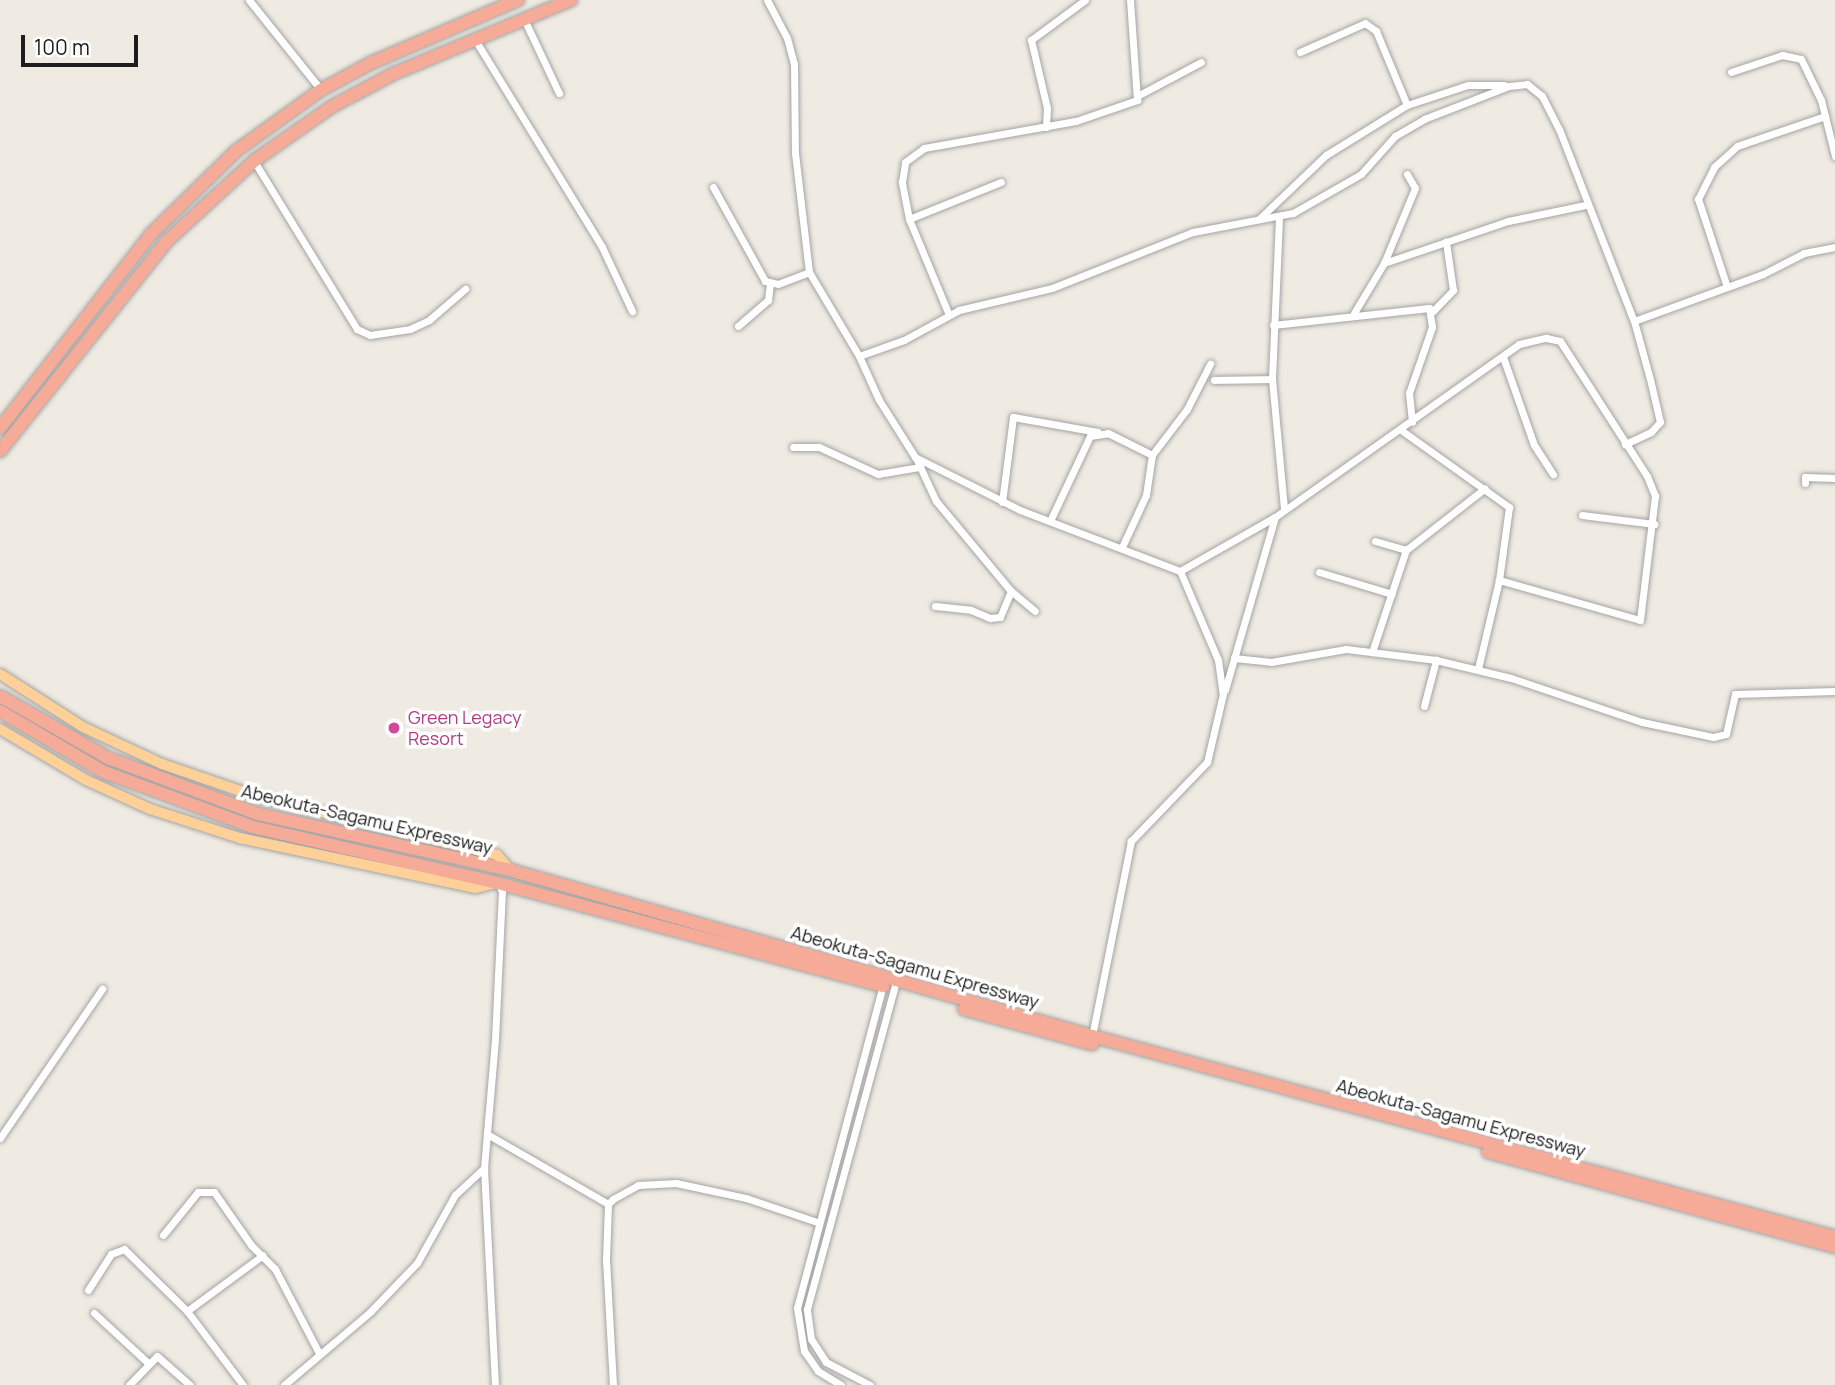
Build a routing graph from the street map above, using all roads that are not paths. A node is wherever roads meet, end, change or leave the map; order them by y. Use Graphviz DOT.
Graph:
graph roads {
  1 [pos="249,0"];
  2 [pos="518,0"];
  3 [pos="571,0"];
  4 [pos="767,0"];
  5 [pos="1085,0"];
  6 [pos="1130,0"];
  7 [pos="524,18"];
  8 [pos="474,37"];
  9 [pos="1300,52"];
  10 [pos="1200,62"];
  11 [pos="1731,72"];
  12 [pos="1509,86"];
  13 [pos="321,90"];
  14 [pos="559,93"];
  15 [pos="1139,95"];
  16 [pos="1407,105"];
  17 [pos="1825,116"];
  18 [pos="1046,127"];
  19 [pos="1835,156"];
  20 [pos="254,161"];
  21 [pos="221,164"];
  22 [pos="1407,174"];
  23 [pos="235,178"];
  24 [pos="1001,182"];
  25 [pos="713,187"];
  26 [pos="1585,205"];
  27 [pos="1279,218"];
  28 [pos="909,219"];
  29 [pos="1258,220"];
  30 [pos="1446,242"];
  31 [pos="1835,247"];
  32 [pos="1384,263"];
  33 [pos="809,272"];
  34 [pos="770,284"];
  35 [pos="1727,287"];
  36 [pos="465,289"];
  37 [pos="632,311"];
  38 [pos="1433,312"];
  39 [pos="1354,313"];
  40 [pos="949,314"];
  41 [pos="1634,321"];
  42 [pos="1273,325"];
  43 [pos="738,326"];
  44 [pos="859,356"];
  45 [pos="1503,357"];
  46 [pos="1210,364"];
  47 [pos="1272,379"];
  48 [pos="1214,380"];
  49 [pos="1412,422"];
  50 [pos="0,428"];
  51 [pos="1401,430"];
  52 [pos="1097,432"];
  53 [pos="1625,444"];
  54 [pos="793,447"];
  55 [pos="0,451"];
  56 [pos="1152,455"];
  57 [pos="915,457"];
  58 [pos="920,467"];
  59 [pos="1553,474"];
  60 [pos="1835,478"];
  61 [pos="1805,482"];
  62 [pos="1485,488"];
  63 [pos="1002,502"];
  64 [pos="1284,508"];
  65 [pos="1582,515"];
  66 [pos="1275,517"];
  67 [pos="1050,521"];
  68 [pos="1654,524"];
  69 [pos="1375,541"];
  70 [pos="1122,547"];
  71 [pos="1406,550"];
  72 [pos="1180,571"];
  73 [pos="1319,572"];
  74 [pos="1499,580"];
  75 [pos="1011,591"];
  76 [pos="1392,594"];
  77 [pos="935,606"];
  78 [pos="1035,611"];
  79 [pos="1372,652"];
  80 [pos="1234,658"];
  81 [pos="1436,660"];
  82 [pos="1478,669"];
  83 [pos="0,674"];
  84 [pos="1835,691"];
  85 [pos="1223,694"];
  86 [pos="0,696"];
  87 [pos="1424,706"];
  88 [pos="0,711"];
  89 [pos="21,718"];
  90 [pos="0,729"];
  91 [pos="510,870"];
  92 [pos="498,883"];
  93 [pos="890,983"];
  94 [pos="102,989"];
  95 [pos="1092,1035"];
  96 [pos="487,1134"];
  97 [pos="0,1138"];
  98 [pos="484,1168"];
  99 [pos="608,1204"];
  100 [pos="817,1222"];
  101 [pos="163,1235"];
  102 [pos="1835,1237"];
  103 [pos="1835,1247"];
  104 [pos="263,1255"];
  105 [pos="88,1290"];
  106 [pos="187,1311"];
  107 [pos="94,1313"];
  108 [pos="319,1353"];
  109 [pos="148,1362"];
  110 [pos="129,1385"];
  111 [pos="190,1385"];
  112 [pos="243,1385"];
  113 [pos="284,1385"];
  114 [pos="495,1385"];
  115 [pos="613,1385"];
  116 [pos="841,1385"];
  117 [pos="870,1385"];
  1 -- 13 [label="street"];
  2 -- 13 [label="highway"];
  3 -- 7 [label="highway"];
  4 -- 33 [label="street"];
  5 -- 18 [label="street"];
  6 -- 15 [label="street"];
  7 -- 8 [label="highway"];
  7 -- 14 [label="street"];
  8 -- 20 [label="highway"];
  8 -- 37 [label="street"];
  9 -- 16 [label="street"];
  10 -- 15 [label="street"];
  11 -- 17 [label="street"];
  12 -- 16 [label="street"];
  12 -- 26 [label="street"];
  12 -- 27 [label="street"];
  13 -- 21 [label="highway"];
  15 -- 18 [label="street"];
  16 -- 29 [label="street"];
  17 -- 19 [label="street"];
  17 -- 35 [label="street"];
  18 -- 28 [label="street"];
  20 -- 23 [label="highway"];
  20 -- 36 [label="street"];
  21 -- 23 [label="highway"];
  21 -- 50 [label="highway"];
  22 -- 32 [label="street"];
  23 -- 55 [label="highway"];
  24 -- 28 [label="street"];
  25 -- 34 [label="street"];
  26 -- 30 [label="street"];
  26 -- 41 [label="street"];
  27 -- 29 [label="street"];
  27 -- 42 [label="street"];
  28 -- 40 [label="street"];
  29 -- 40 [label="street"];
  30 -- 32 [label="street"];
  30 -- 38 [label="street"];
  31 -- 35 [label="street"];
  32 -- 39 [label="street"];
  33 -- 34 [label="street"];
  33 -- 44 [label="street"];
  34 -- 43 [label="street"];
  35 -- 41 [label="street"];
  38 -- 39 [label="street"];
  38 -- 49 [label="street"];
  39 -- 42 [label="street"];
  40 -- 44 [label="street"];
  41 -- 53 [label="street"];
  42 -- 47 [label="street"];
  44 -- 57 [label="street"];
  45 -- 49 [label="street"];
  45 -- 53 [label="street"];
  45 -- 59 [label="street"];
  46 -- 56 [label="street"];
  47 -- 48 [label="street"];
  47 -- 64 [label="street"];
  49 -- 51 [label="street"];
  51 -- 62 [label="street"];
  51 -- 64 [label="street"];
  52 -- 56 [label="street"];
  52 -- 63 [label="street"];
  52 -- 67 [label="street"];
  53 -- 68 [label="street"];
  54 -- 58 [label="street"];
  56 -- 70 [label="street"];
  57 -- 58 [label="street"];
  57 -- 63 [label="street"];
  58 -- 75 [label="street"];
  60 -- 61 [label="street"];
  62 -- 71 [label="street"];
  62 -- 74 [label="street"];
  63 -- 67 [label="street"];
  64 -- 66 [label="street"];
  65 -- 68 [label="street"];
  66 -- 72 [label="street"];
  66 -- 80 [label="street"];
  67 -- 70 [label="street"];
  68 -- 74 [label="street"];
  69 -- 71 [label="street"];
  70 -- 72 [label="street"];
  71 -- 76 [label="street"];
  72 -- 85 [label="street"];
  73 -- 76 [label="street"];
  74 -- 82 [label="street"];
  75 -- 77 [label="street"];
  75 -- 78 [label="street"];
  76 -- 79 [label="street"];
  79 -- 80 [label="street"];
  79 -- 81 [label="street"];
  80 -- 85 [label="street"];
  81 -- 82 [label="street"];
  81 -- 87 [label="street"];
  82 -- 84 [label="street"];
  83 -- 91 [label="main road"];
  85 -- 95 [label="street"];
  86 -- 89 [label="highway, Abeokuta-Sagamu Expressway"];
  88 -- 89 [label="highway, Abeokuta-Sagamu Expressway"];
  89 -- 91 [label="highway, Abeokuta-Sagamu Expressway"];
  89 -- 92 [label="highway, Abeokuta-Sagamu Expressway"];
  90 -- 92 [label="main road"];
  91 -- 93 [label="highway, Abeokuta-Sagamu Expressway"];
  92 -- 93 [label="highway, Abeokuta-Sagamu Expressway"];
  92 -- 96 [label="street"];
  93 -- 95 [label="highway, Abeokuta-Sagamu Expressway"];
  93 -- 100 [label="street"];
  93 -- 103 [label="highway, Abeokuta-Sagamu Expressway"];
  93 -- 117 [label="street"];
  94 -- 97 [label="street"];
  95 -- 102 [label="highway, Abeokuta-Sagamu Expressway"];
  96 -- 98 [label="street"];
  96 -- 99 [label="street"];
  98 -- 108 [label="street"];
  98 -- 114 [label="street"];
  99 -- 100 [label="street"];
  99 -- 115 [label="street"];
  100 -- 116 [label="street"];
  101 -- 104 [label="street"];
  104 -- 106 [label="street"];
  104 -- 108 [label="street"];
  105 -- 106 [label="street"];
  106 -- 112 [label="street"];
  107 -- 109 [label="street"];
  108 -- 113 [label="street"];
  109 -- 110 [label="street"];
  109 -- 111 [label="street"];
}
